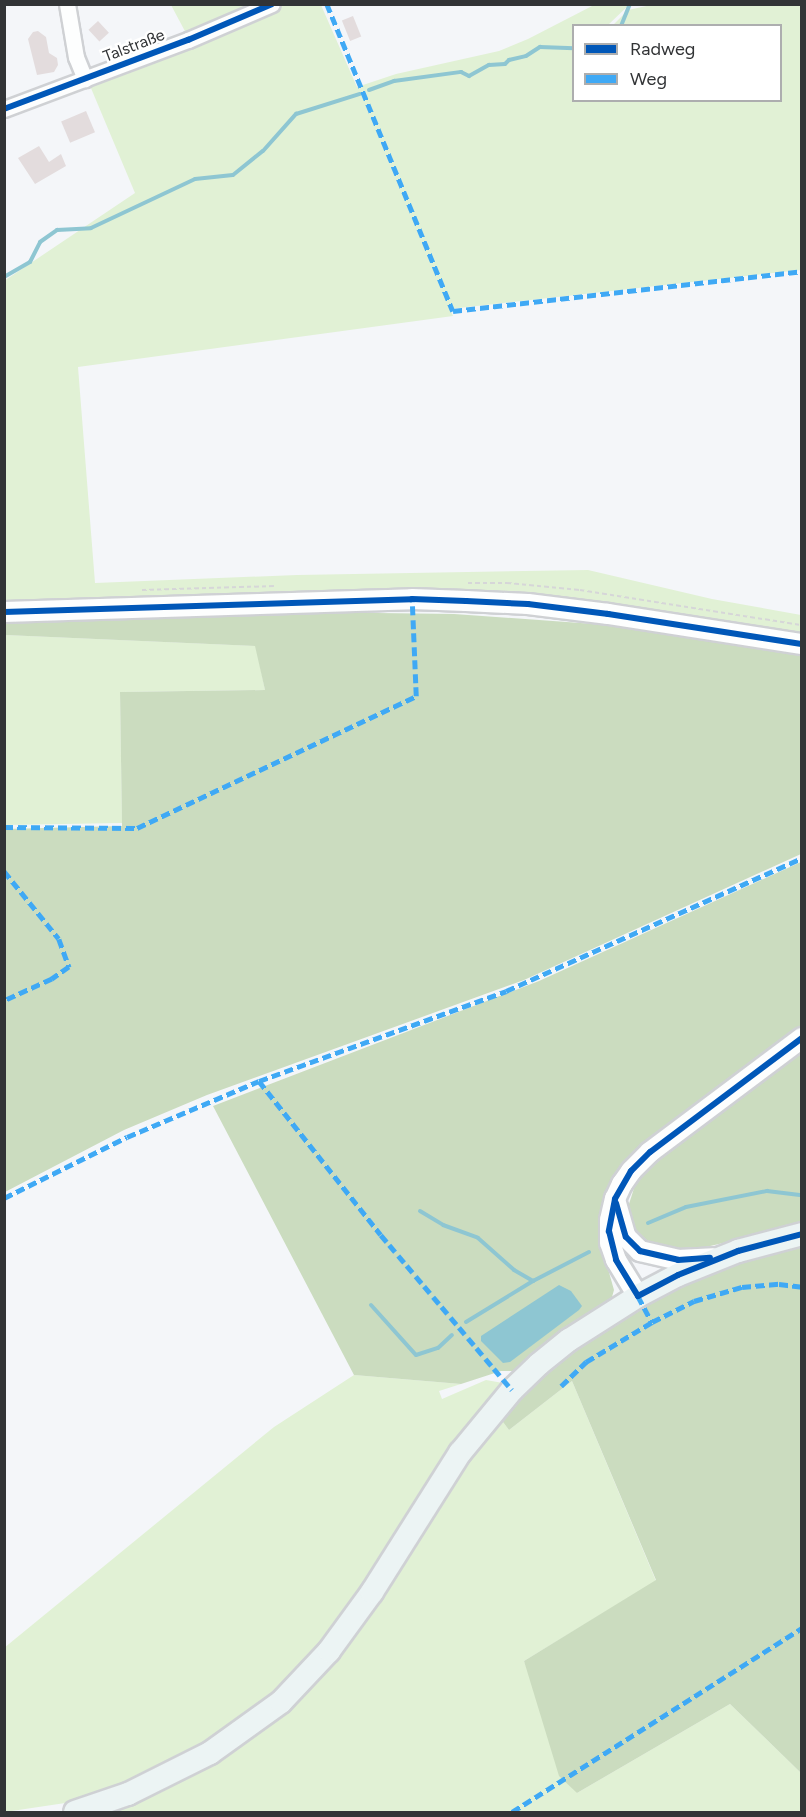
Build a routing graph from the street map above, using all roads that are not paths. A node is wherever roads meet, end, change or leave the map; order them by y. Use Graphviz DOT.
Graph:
graph roads {
  1 [pos="66,4"];
  2 [pos="272,4"];
  3 [pos="86,79"];
  4 [pos="4,109"];
  5 [pos="4,612"];
  6 [pos="801,644"];
  7 [pos="801,1038"];
  8 [pos="615,1199"];
  9 [pos="801,1234"];
  10 [pos="722,1257"];
  11 [pos="638,1296"];
  12 [pos="75,1812"];
  1 -- 3 [label="street"];
  2 -- 3 [label="street, Talstraße"];
  3 -- 4 [label="street, Talstraße"];
  5 -- 6 [label="street"];
  7 -- 8 [label="street"];
  8 -- 10 [label="street"];
  8 -- 11 [label="street"];
  9 -- 10 [label="main road"];
  10 -- 11 [label="main road"];
  11 -- 12 [label="main road"];
}
